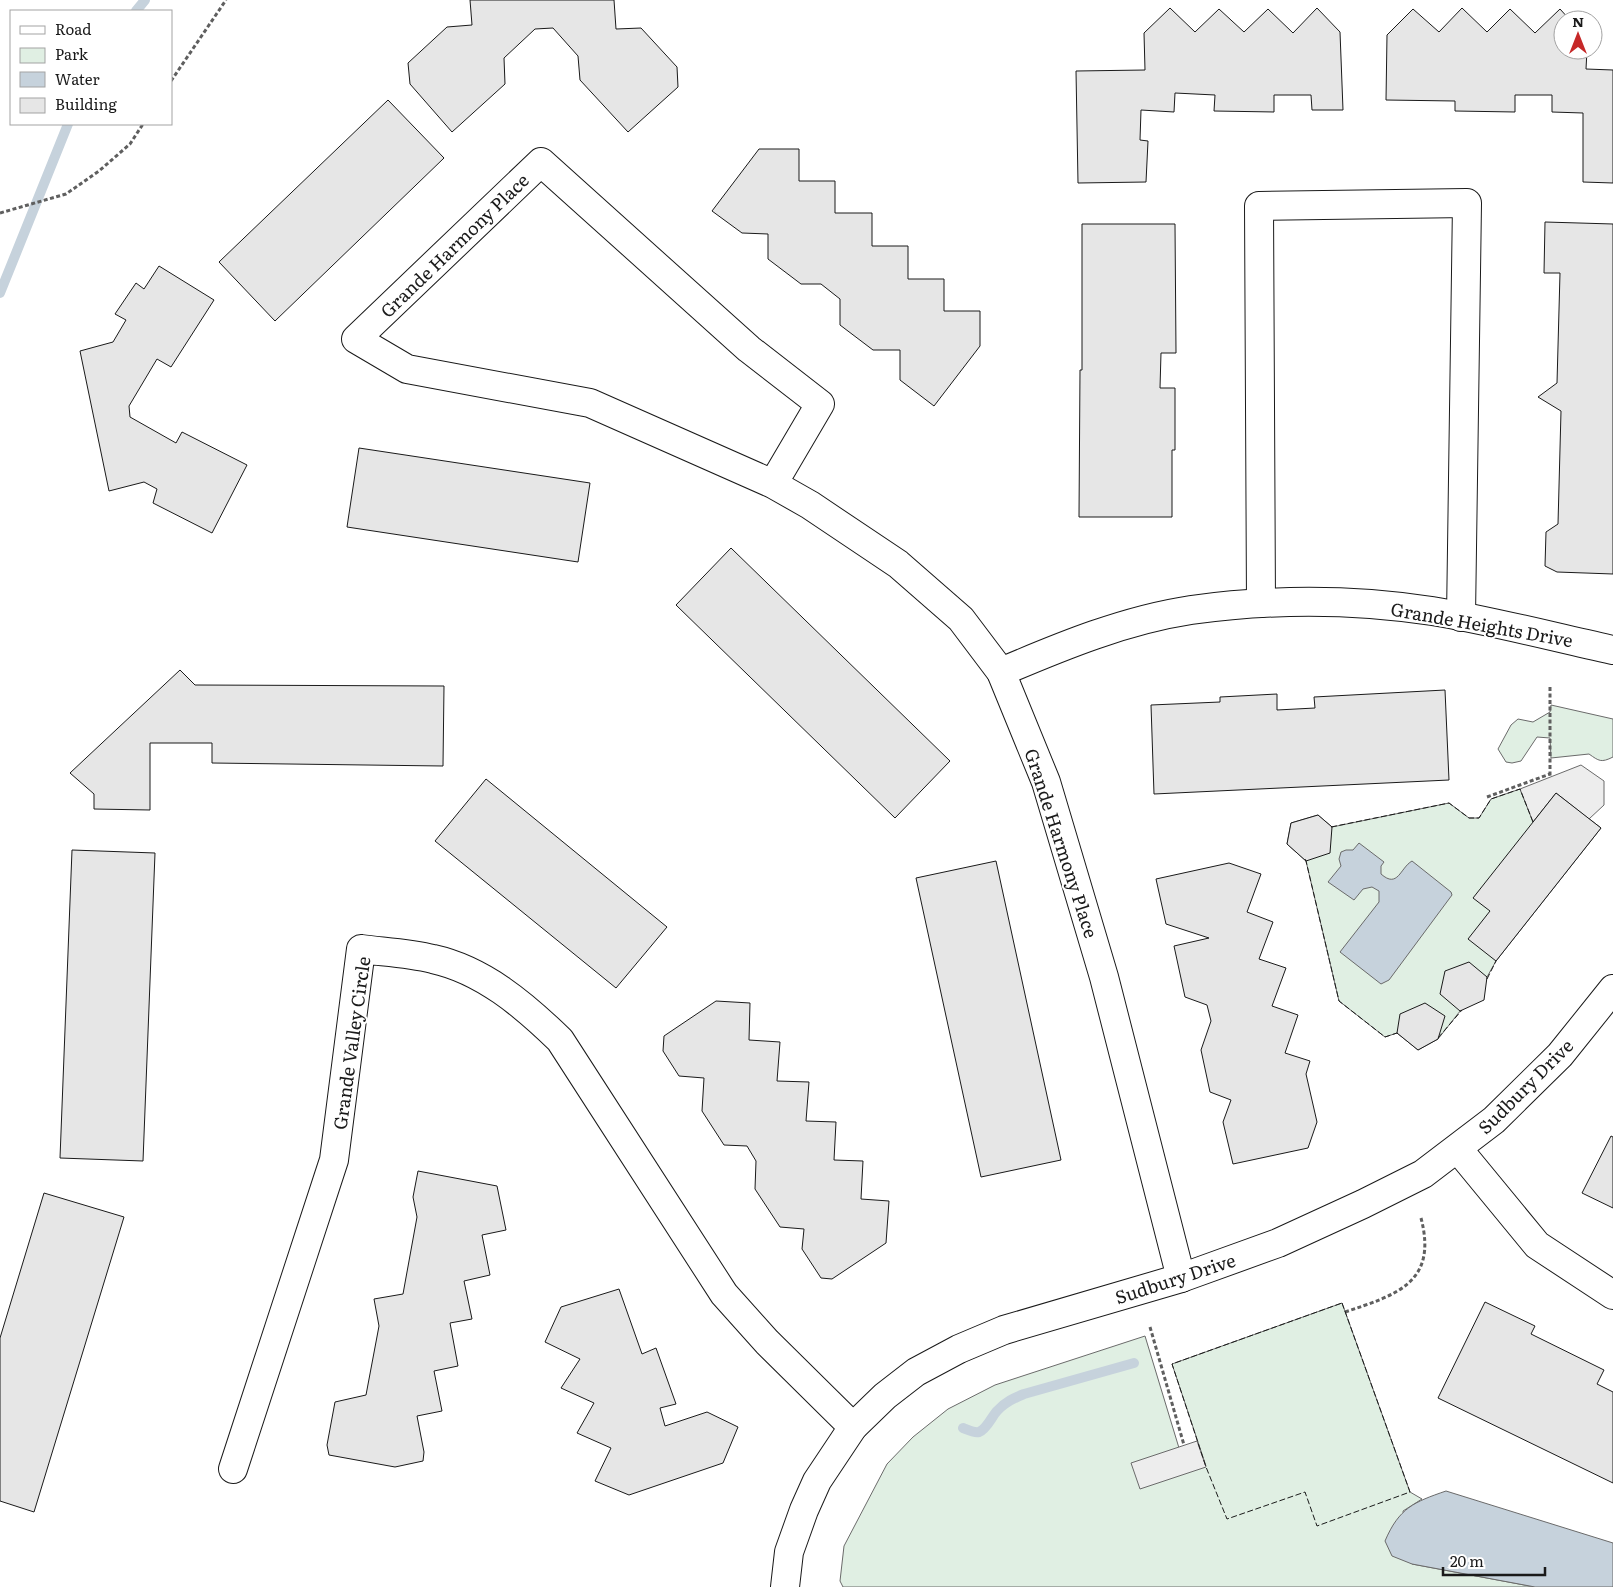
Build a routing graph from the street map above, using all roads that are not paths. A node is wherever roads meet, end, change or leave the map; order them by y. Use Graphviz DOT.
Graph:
graph roads {
  1 [pos="773,484"];
  2 [pos="1261,603"];
  3 [pos="1461,617"];
  4 [pos="1613,650"];
  5 [pos="1002,672"];
  6 [pos="1613,989"];
  7 [pos="1458,1149"];
  8 [pos="1181,1278"];
  9 [pos="1613,1295"];
  10 [pos="853,1427"];
  11 [pos="233,1469"];
  12 [pos="785,1587"];
  1 -- 1 [label="street, Grande Harmony Place"];
  1 -- 5 [label="street, Grande Harmony Place"];
  2 -- 3 [label="street, Grande Heights Drive"];
  2 -- 3 [label="street"];
  2 -- 5 [label="street, Grande Heights Drive"];
  3 -- 4 [label="street, Grande Heights Drive"];
  5 -- 8 [label="street, Grande Harmony Place"];
  6 -- 7 [label="street, Sudbury Drive"];
  7 -- 8 [label="street, Sudbury Drive"];
  7 -- 9 [label="street"];
  8 -- 10 [label="street, Sudbury Drive"];
  10 -- 11 [label="street, Grande Valley Circle"];
  10 -- 12 [label="street, Sudbury Drive"];
}
